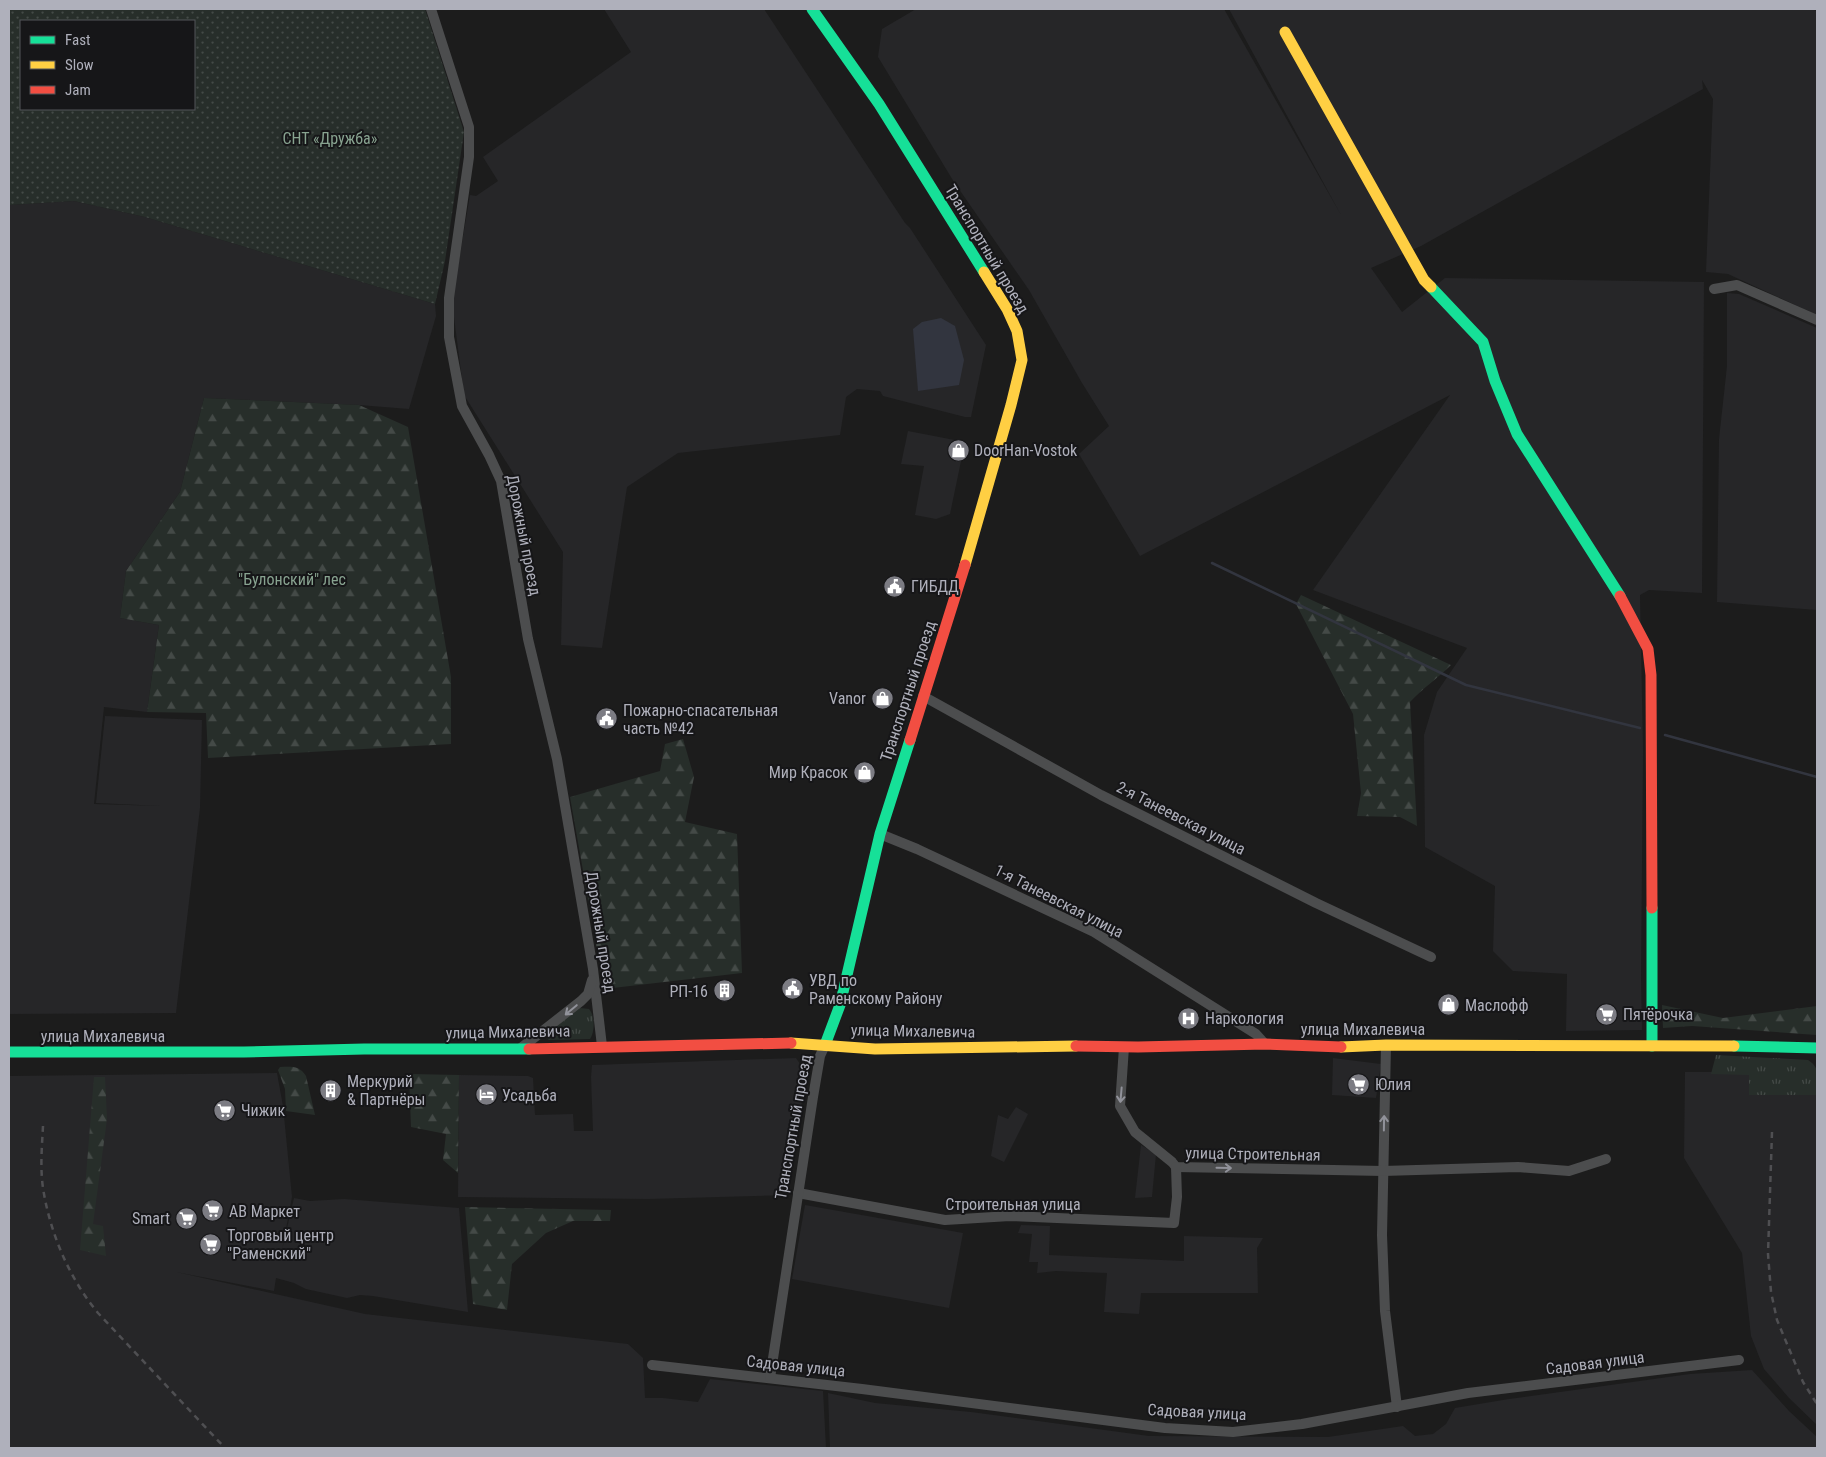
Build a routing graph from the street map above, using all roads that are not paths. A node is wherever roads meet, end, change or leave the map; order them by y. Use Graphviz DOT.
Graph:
graph roads {
  1 [pos="431,9"];
  2 [pos="812,9"];
  3 [pos="1285,32"];
  4 [pos="1714,289"];
  5 [pos="1817,320"];
  6 [pos="923,696"];
  7 [pos="880,834"];
  8 [pos="1431,957"];
  9 [pos="593,969"];
  10 [pos="1265,1044"];
  11 [pos="825,1045"];
  12 [pos="1386,1045"];
  13 [pos="602,1046"];
  14 [pos="1652,1046"];
  15 [pos="1124,1047"];
  16 [pos="1817,1048"];
  17 [pos="520,1049"];
  18 [pos="9,1052"];
  19 [pos="1606,1159"];
  20 [pos="1176,1167"];
  21 [pos="1383,1171"];
  22 [pos="798,1193"];
  23 [pos="1739,1360"];
  24 [pos="652,1365"];
  25 [pos="770,1378"];
  26 [pos="1397,1407"];
  1 -- 9 [label="street, Дорожный проезд"];
  2 -- 6 [label="street, Транспортный проезд"];
  3 -- 14 [label="street"];
  4 -- 5 [label="street"];
  6 -- 7 [label="street, Транспортный проезд"];
  6 -- 8 [label="street, 2-я Танеевская улица"];
  7 -- 10 [label="street, 1-я Танеевская улица"];
  7 -- 11 [label="street, Транспортный проезд"];
  9 -- 13 [label="street, Дорожный проезд"];
  9 -- 17 [label="street, one-way"];
  10 -- 12 [label="street, улица Михалевича"];
  10 -- 15 [label="street, улица Михалевича"];
  11 -- 13 [label="street, улица Михалевича"];
  11 -- 15 [label="street, улица Михалевича"];
  11 -- 22 [label="street, Транспортный проезд"];
  12 -- 14 [label="street, улица Михалевича"];
  21 -- 12 [label="street, one-way"];
  13 -- 17 [label="street, улица Михалевича"];
  14 -- 16 [label="street, улица Михалевича"];
  15 -- 20 [label="street, улица Строительная, one-way"];
  17 -- 18 [label="street, улица Михалевича"];
  19 -- 21 [label="street, улица Строительная"];
  20 -- 21 [label="street, улица Строительная, one-way"];
  20 -- 22 [label="street, Строительная улица"];
  21 -- 26 [label="street"];
  22 -- 25 [label="street, Транспортный проезд"];
  23 -- 26 [label="street, Садовая улица"];
  24 -- 25 [label="street, Садовая улица"];
  25 -- 26 [label="street, Садовая улица"];
}
